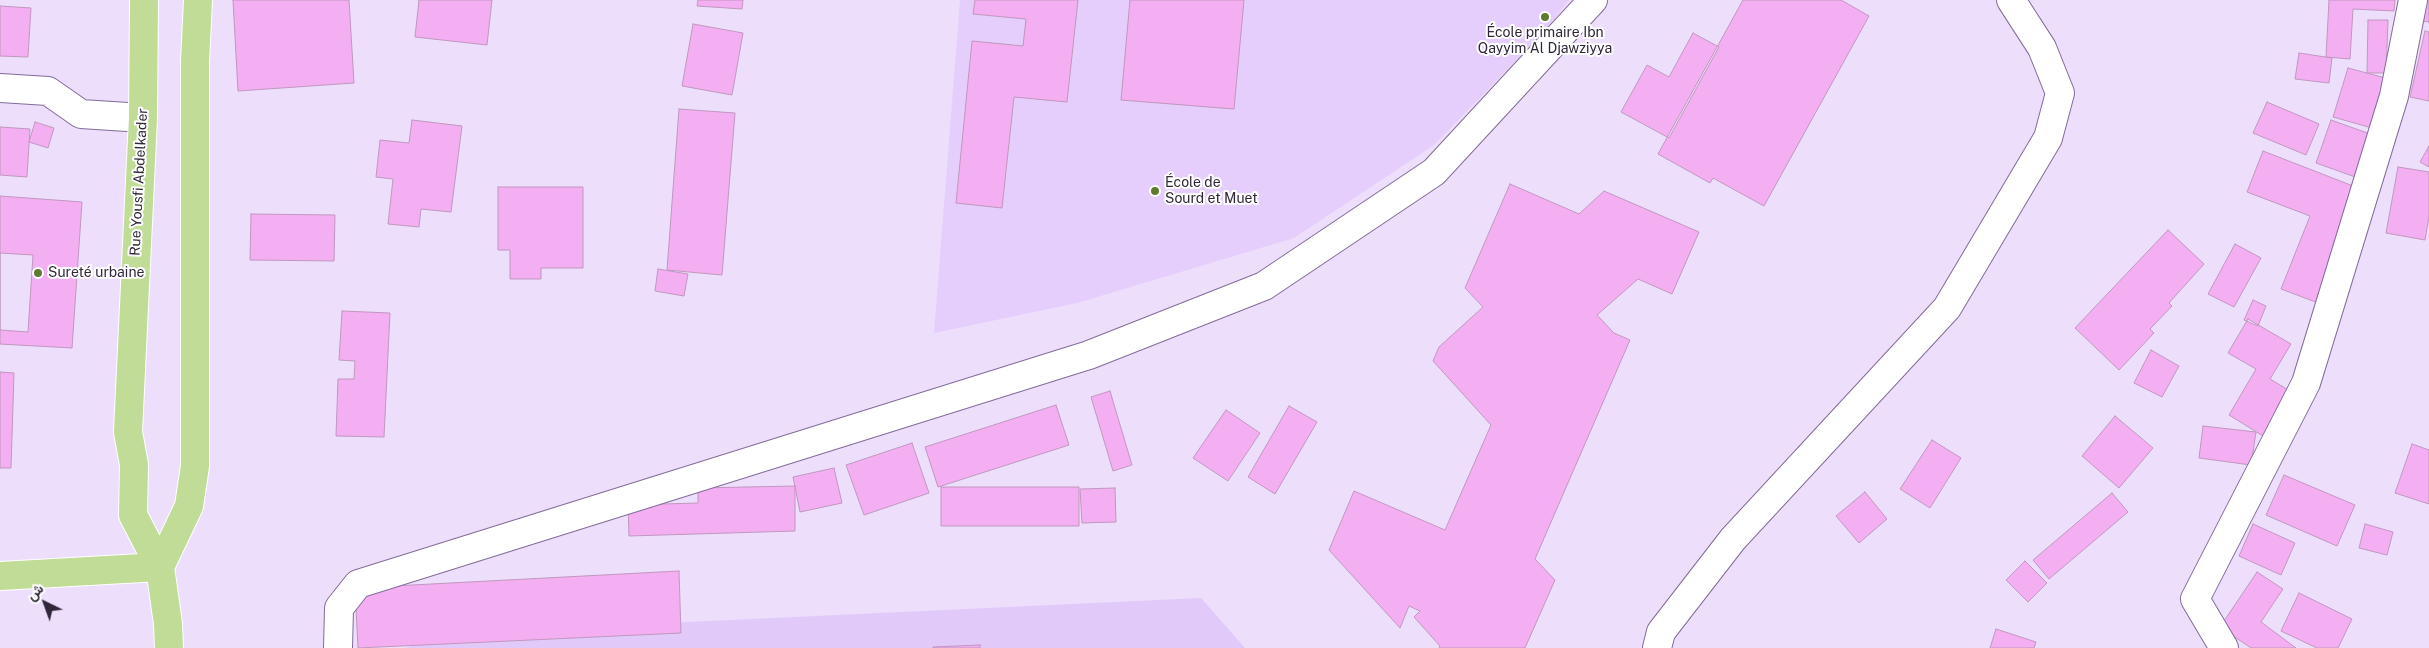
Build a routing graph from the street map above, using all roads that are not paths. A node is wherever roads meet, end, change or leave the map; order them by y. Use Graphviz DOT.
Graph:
graph roads {
  1 [pos="144,0"];
  2 [pos="198,0"];
  3 [pos="1593,0"];
  4 [pos="2011,0"];
  5 [pos="2413,0"];
  6 [pos="0,88"];
  7 [pos="143,118"];
  8 [pos="160,567"];
  9 [pos="0,576"];
  10 [pos="169,648"];
  11 [pos="338,648"];
  12 [pos="1656,648"];
  13 [pos="2224,648"];
  1 -- 7 [label="main road, Rue Yousfi Abdelkader"];
  2 -- 8 [label="main road"];
  3 -- 11 [label="street"];
  4 -- 12 [label="street"];
  5 -- 13 [label="street"];
  6 -- 7 [label="street"];
  7 -- 8 [label="main road, Rue Yousfi Abdelkader"];
  8 -- 9 [label="main road"];
  8 -- 10 [label="main road, Rue Yousfi Abdelkader"];
}
